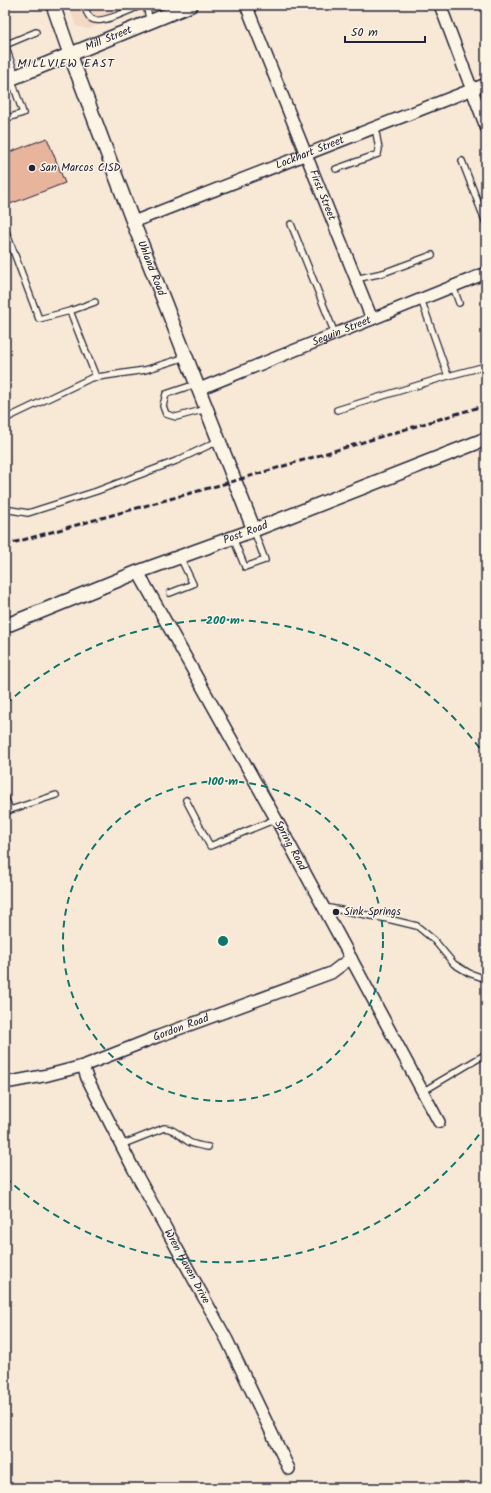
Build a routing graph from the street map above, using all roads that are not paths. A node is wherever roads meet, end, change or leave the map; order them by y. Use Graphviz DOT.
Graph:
graph roads {
  1 [pos="53,5"];
  2 [pos="84,5"];
  3 [pos="142,5"];
  4 [pos="146,5"];
  5 [pos="191,5"];
  6 [pos="246,5"];
  7 [pos="440,5"];
  8 [pos="150,22"];
  9 [pos="36,32"];
  10 [pos="5,45"];
  11 [pos="70,54"];
  12 [pos="11,78"];
  13 [pos="486,84"];
  14 [pos="472,89"];
  15 [pos="5,119"];
  16 [pos="375,127"];
  17 [pos="486,127"];
  18 [pos="306,154"];
  19 [pos="462,161"];
  20 [pos="336,169"];
  21 [pos="133,222"];
  22 [pos="486,223"];
  23 [pos="291,224"];
  24 [pos="5,230"];
  25 [pos="432,255"];
  26 [pos="486,273"];
  27 [pos="355,279"];
  28 [pos="453,286"];
  29 [pos="420,300"];
  30 [pos="95,302"];
  31 [pos="460,303"];
  32 [pos="70,311"];
  33 [pos="372,319"];
  34 [pos="334,334"];
  35 [pos="186,357"];
  36 [pos="486,366"];
  37 [pos="448,376"];
  38 [pos="96,377"];
  39 [pos="197,386"];
  40 [pos="206,409"];
  41 [pos="337,410"];
  42 [pos="5,419"];
  43 [pos="486,439"];
  44 [pos="219,441"];
  45 [pos="5,509"];
  46 [pos="254,530"];
  47 [pos="233,538"];
  48 [pos="180,557"];
  49 [pos="138,572"];
  50 [pos="170,593"];
  51 [pos="5,626"];
  52 [pos="56,794"];
  53 [pos="5,797"];
  54 [pos="186,800"];
  55 [pos="8,811"];
  56 [pos="276,819"];
  57 [pos="322,906"];
  58 [pos="351,958"];
  59 [pos="486,979"];
  60 [pos="486,1054"];
  61 [pos="83,1066"];
  62 [pos="5,1083"];
  63 [pos="422,1092"];
  64 [pos="439,1122"];
  65 [pos="121,1146"];
  66 [pos="208,1147"];
  67 [pos="290,1469"];
  1 -- 11 [label="street, Uhland Road"];
  2 -- 3 [label="lane"];
  4 -- 8 [label="lane"];
  5 -- 8 [label="street, Mill Street"];
  6 -- 18 [label="street, First Street"];
  7 -- 14 [label="street"];
  8 -- 11 [label="street, Mill Street"];
  9 -- 10 [label="lane"];
  10 -- 12 [label="lane"];
  11 -- 12 [label="street, Mill Street"];
  11 -- 21 [label="street, Uhland Road"];
  12 -- 15 [label="lane"];
  13 -- 14 [label="street, Lockhart Street"];
  14 -- 16 [label="street, Lockhart Street"];
  14 -- 17 [label="street"];
  16 -- 18 [label="street, Lockhart Street"];
  16 -- 20 [label="lane"];
  18 -- 21 [label="street, Lockhart Street"];
  18 -- 27 [label="street, First Street"];
  19 -- 22 [label="lane"];
  21 -- 35 [label="street, Uhland Road"];
  23 -- 34 [label="lane"];
  24 -- 32 [label="lane"];
  25 -- 27 [label="lane"];
  26 -- 28 [label="street, Seguin Street"];
  27 -- 33 [label="street, First Street"];
  28 -- 29 [label="street, Seguin Street"];
  28 -- 31 [label="lane"];
  29 -- 33 [label="street, Seguin Street"];
  29 -- 37 [label="lane"];
  30 -- 32 [label="lane"];
  32 -- 38 [label="lane"];
  33 -- 34 [label="street, Seguin Street"];
  34 -- 39 [label="street, Seguin Street"];
  35 -- 38 [label="lane"];
  35 -- 39 [label="street, Uhland Road"];
  36 -- 37 [label="lane"];
  37 -- 41 [label="lane"];
  38 -- 42 [label="lane"];
  39 -- 40 [label="street, Uhland Road"];
  39 -- 40 [label="lane"];
  40 -- 44 [label="street, Uhland Road"];
  43 -- 46 [label="street, Post Road"];
  44 -- 45 [label="lane"];
  44 -- 46 [label="street, Uhland Road"];
  46 -- 47 [label="street, Post Road"];
  46 -- 47 [label="lane"];
  47 -- 48 [label="street, Post Road"];
  48 -- 49 [label="street, Post Road"];
  48 -- 50 [label="lane"];
  49 -- 51 [label="street, Post Road"];
  49 -- 56 [label="street, Spring Road"];
  52 -- 55 [label="lane"];
  53 -- 55 [label="lane"];
  54 -- 56 [label="lane"];
  56 -- 57 [label="street, Spring Road"];
  57 -- 58 [label="street, Spring Road"];
  57 -- 59 [label="lane"];
  58 -- 61 [label="street, Gordon Road"];
  58 -- 63 [label="street, Spring Road"];
  60 -- 63 [label="lane"];
  61 -- 62 [label="street, Gordon Road"];
  61 -- 65 [label="street, Wren Haven Drive"];
  63 -- 64 [label="street, Spring Road"];
  65 -- 66 [label="lane"];
  65 -- 67 [label="street, Wren Haven Drive"];
}
